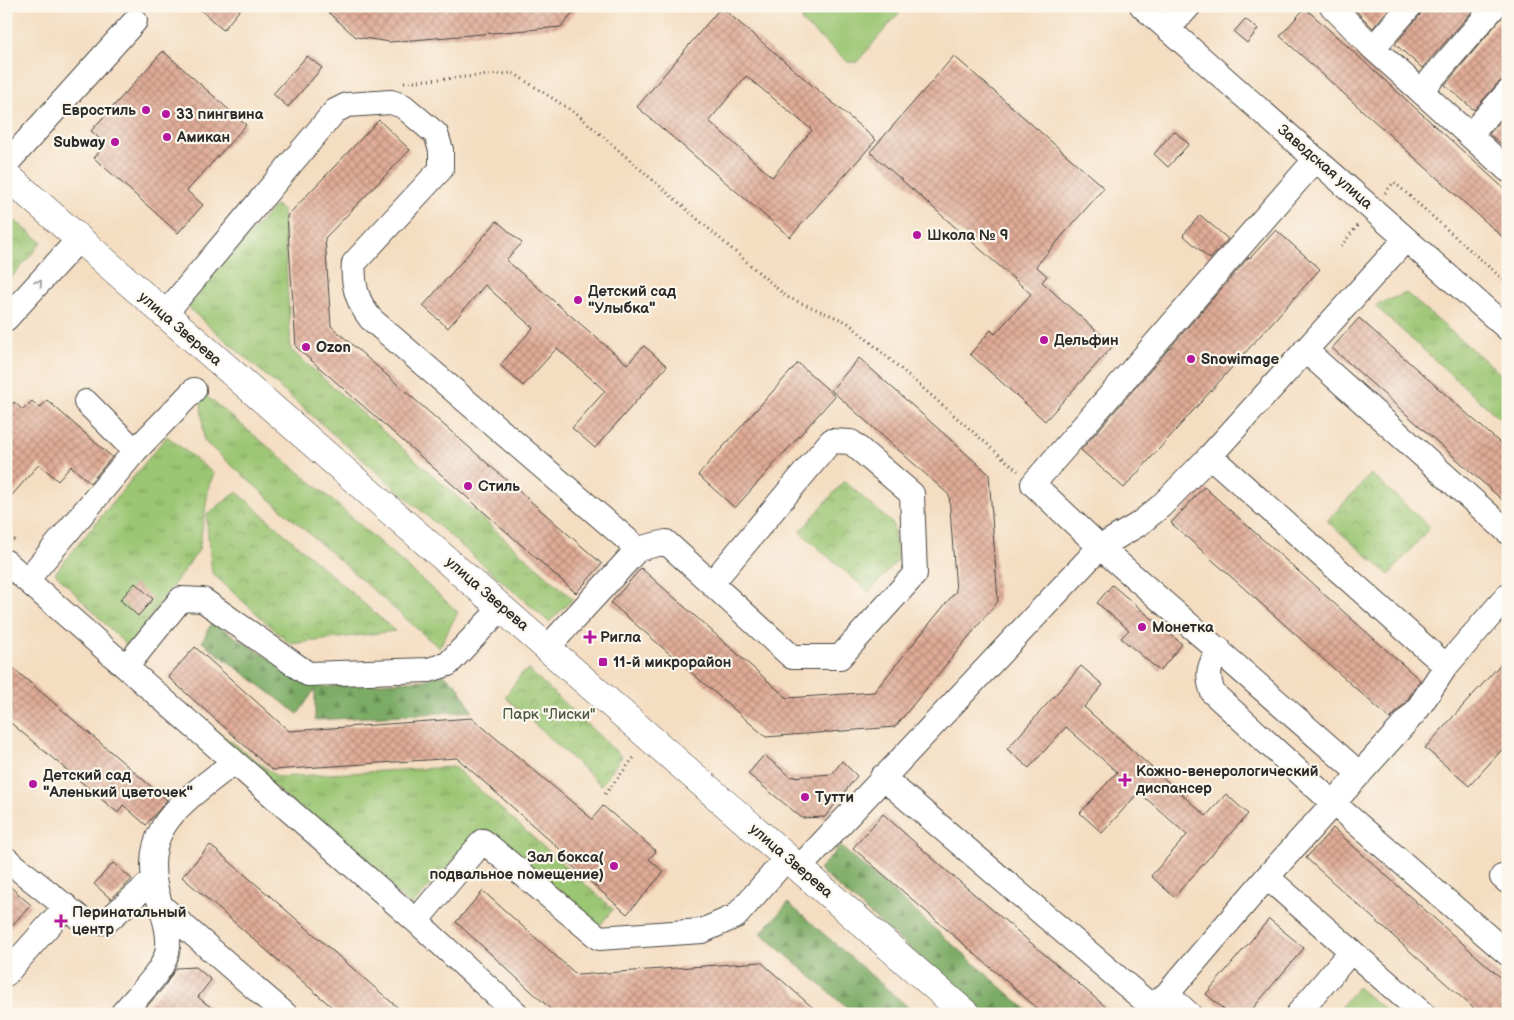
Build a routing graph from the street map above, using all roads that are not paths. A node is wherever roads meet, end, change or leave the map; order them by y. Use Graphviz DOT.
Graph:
graph roads {
  1 [pos="1142,6"];
  2 [pos="1189,6"];
  3 [pos="1332,6"];
  4 [pos="1410,6"];
  5 [pos="1495,6"];
  6 [pos="135,21"];
  7 [pos="1168,29"];
  8 [pos="1373,48"];
  9 [pos="1422,90"];
  10 [pos="1508,92"];
  11 [pos="1470,135"];
  12 [pos="1316,159"];
  13 [pos="6,164"];
  14 [pos="1508,170"];
  15 [pos="6,175"];
  16 [pos="79,239"];
  17 [pos="1406,239"];
  18 [pos="164,315"];
  19 [pos="6,319"];
  20 [pos="1508,329"];
  21 [pos="1305,350"];
  22 [pos="194,390"];
  23 [pos="86,402"];
  24 [pos="135,451"];
  25 [pos="1210,456"];
  26 [pos="1508,532"];
  27 [pos="1100,547"];
  28 [pos="638,549"];
  29 [pos="6,562"];
  30 [pos="27,580"];
  31 [pos="712,583"];
  32 [pos="1508,595"];
  33 [pos="502,607"];
  34 [pos="548,647"];
  35 [pos="1219,649"];
  36 [pos="1446,666"];
  37 [pos="126,667"];
  38 [pos="234,762"];
  39 [pos="1360,774"];
  40 [pos="882,777"];
  41 [pos="1333,803"];
  42 [pos="6,859"];
  43 [pos="793,863"];
  44 [pos="1267,877"];
  45 [pos="153,880"];
  46 [pos="66,906"];
  47 [pos="162,908"];
  48 [pos="416,921"];
  49 [pos="1351,951"];
  50 [pos="1508,954"];
  51 [pos="6,974"];
  52 [pos="1167,994"];
  53 [pos="512,1012"];
  54 [pos="122,1014"];
  55 [pos="285,1014"];
  56 [pos="966,1014"];
  57 [pos="1189,1014"];
  58 [pos="1298,1014"];
  59 [pos="1423,1014"];
  1 -- 7 [label="street, Заводская улица"];
  2 -- 7 [label="street"];
  3 -- 8 [label="street"];
  4 -- 8 [label="street"];
  5 -- 9 [label="street"];
  6 -- 13 [label="street"];
  7 -- 12 [label="street, Заводская улица"];
  8 -- 9 [label="street"];
  9 -- 11 [label="street"];
  10 -- 11 [label="street"];
  11 -- 14 [label="street"];
  12 -- 17 [label="street, Заводская улица"];
  12 -- 27 [label="street"];
  15 -- 16 [label="main road, улица Зверева"];
  16 -- 18 [label="main road, улица Зверева"];
  19 -- 16 [label="street, one-way"];
  17 -- 20 [label="street, Заводская улица"];
  17 -- 21 [label="street"];
  18 -- 28 [label="street"];
  18 -- 33 [label="main road, улица Зверева"];
  21 -- 25 [label="street"];
  21 -- 26 [label="street"];
  22 -- 24 [label="street"];
  23 -- 24 [label="street"];
  24 -- 30 [label="street"];
  25 -- 27 [label="street"];
  25 -- 36 [label="street"];
  27 -- 35 [label="street"];
  27 -- 40 [label="street"];
  28 -- 31 [label="street"];
  28 -- 34 [label="street"];
  29 -- 30 [label="street"];
  30 -- 37 [label="street"];
  31 -- 31 [label="street"];
  32 -- 36 [label="street"];
  33 -- 34 [label="main road, улица Зверева"];
  33 -- 37 [label="street"];
  34 -- 43 [label="main road, улица Зверева"];
  35 -- 39 [label="street"];
  35 -- 41 [label="street"];
  36 -- 39 [label="street"];
  37 -- 38 [label="street"];
  38 -- 45 [label="street"];
  38 -- 48 [label="street"];
  39 -- 41 [label="street"];
  40 -- 43 [label="street"];
  40 -- 52 [label="street"];
  41 -- 44 [label="street"];
  41 -- 50 [label="street"];
  42 -- 46 [label="street"];
  43 -- 48 [label="street"];
  43 -- 56 [label="main road, улица Зверева"];
  44 -- 49 [label="street"];
  44 -- 52 [label="street"];
  45 -- 46 [label="street"];
  45 -- 47 [label="street"];
  46 -- 51 [label="street"];
  47 -- 54 [label="street"];
  47 -- 55 [label="street"];
  48 -- 53 [label="street"];
  49 -- 58 [label="street"];
  49 -- 59 [label="street"];
  52 -- 57 [label="street"];
}
